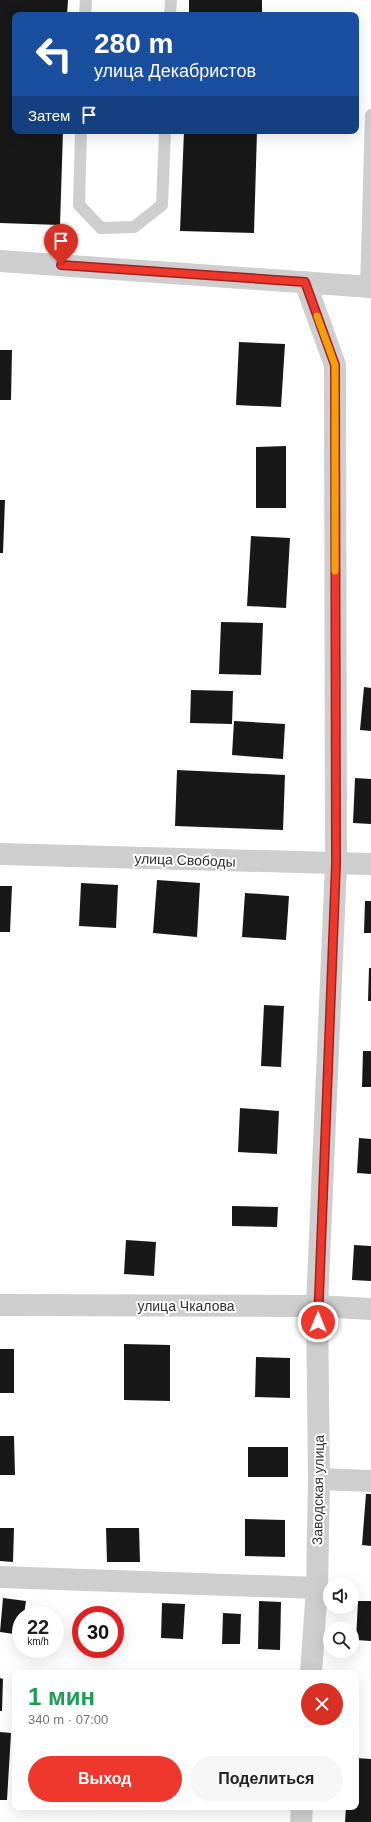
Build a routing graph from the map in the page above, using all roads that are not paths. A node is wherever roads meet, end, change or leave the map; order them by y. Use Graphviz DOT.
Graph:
graph roads {
  1 [pos="86,0"];
  2 [pos="171,0"];
  3 [pos="85,12"];
  4 [pos="170,12"];
  5 [pos="371,115"];
  6 [pos="81,134"];
  7 [pos="166,134"];
  8 [pos="0,261"];
  9 [pos="305,282"];
  10 [pos="368,287"];
  11 [pos="0,854"];
  12 [pos="336,864"];
  13 [pos="371,864"];
  14 [pos="0,1305"];
  15 [pos="317,1306"];
  16 [pos="371,1309"];
  17 [pos="319,1479"];
  18 [pos="371,1481"];
  19 [pos="0,1577"];
  20 [pos="316,1588"];
  21 [pos="311,1670"];
  22 [pos="302,1810"];
  23 [pos="302,1822"];
  1 -- 3 [label="lane"];
  2 -- 4 [label="lane"];
  5 -- 10 [label="lane"];
  6 -- 7 [label="lane"];
  8 -- 9 [label="street"];
  9 -- 10 [label="street"];
  9 -- 12 [label="street, Заводская улица"];
  11 -- 12 [label="street, улица Свободы"];
  12 -- 13 [label="street, улица Свободы"];
  12 -- 15 [label="street, Заводская улица"];
  14 -- 15 [label="street, улица Чкалова"];
  15 -- 16 [label="street, улица Чкалова"];
  15 -- 17 [label="street, Заводская улица"];
  17 -- 18 [label="street"];
  17 -- 20 [label="street, Заводская улица"];
  19 -- 20 [label="street"];
  20 -- 21 [label="street, Заводская улица"];
  22 -- 23 [label="street"];
}
